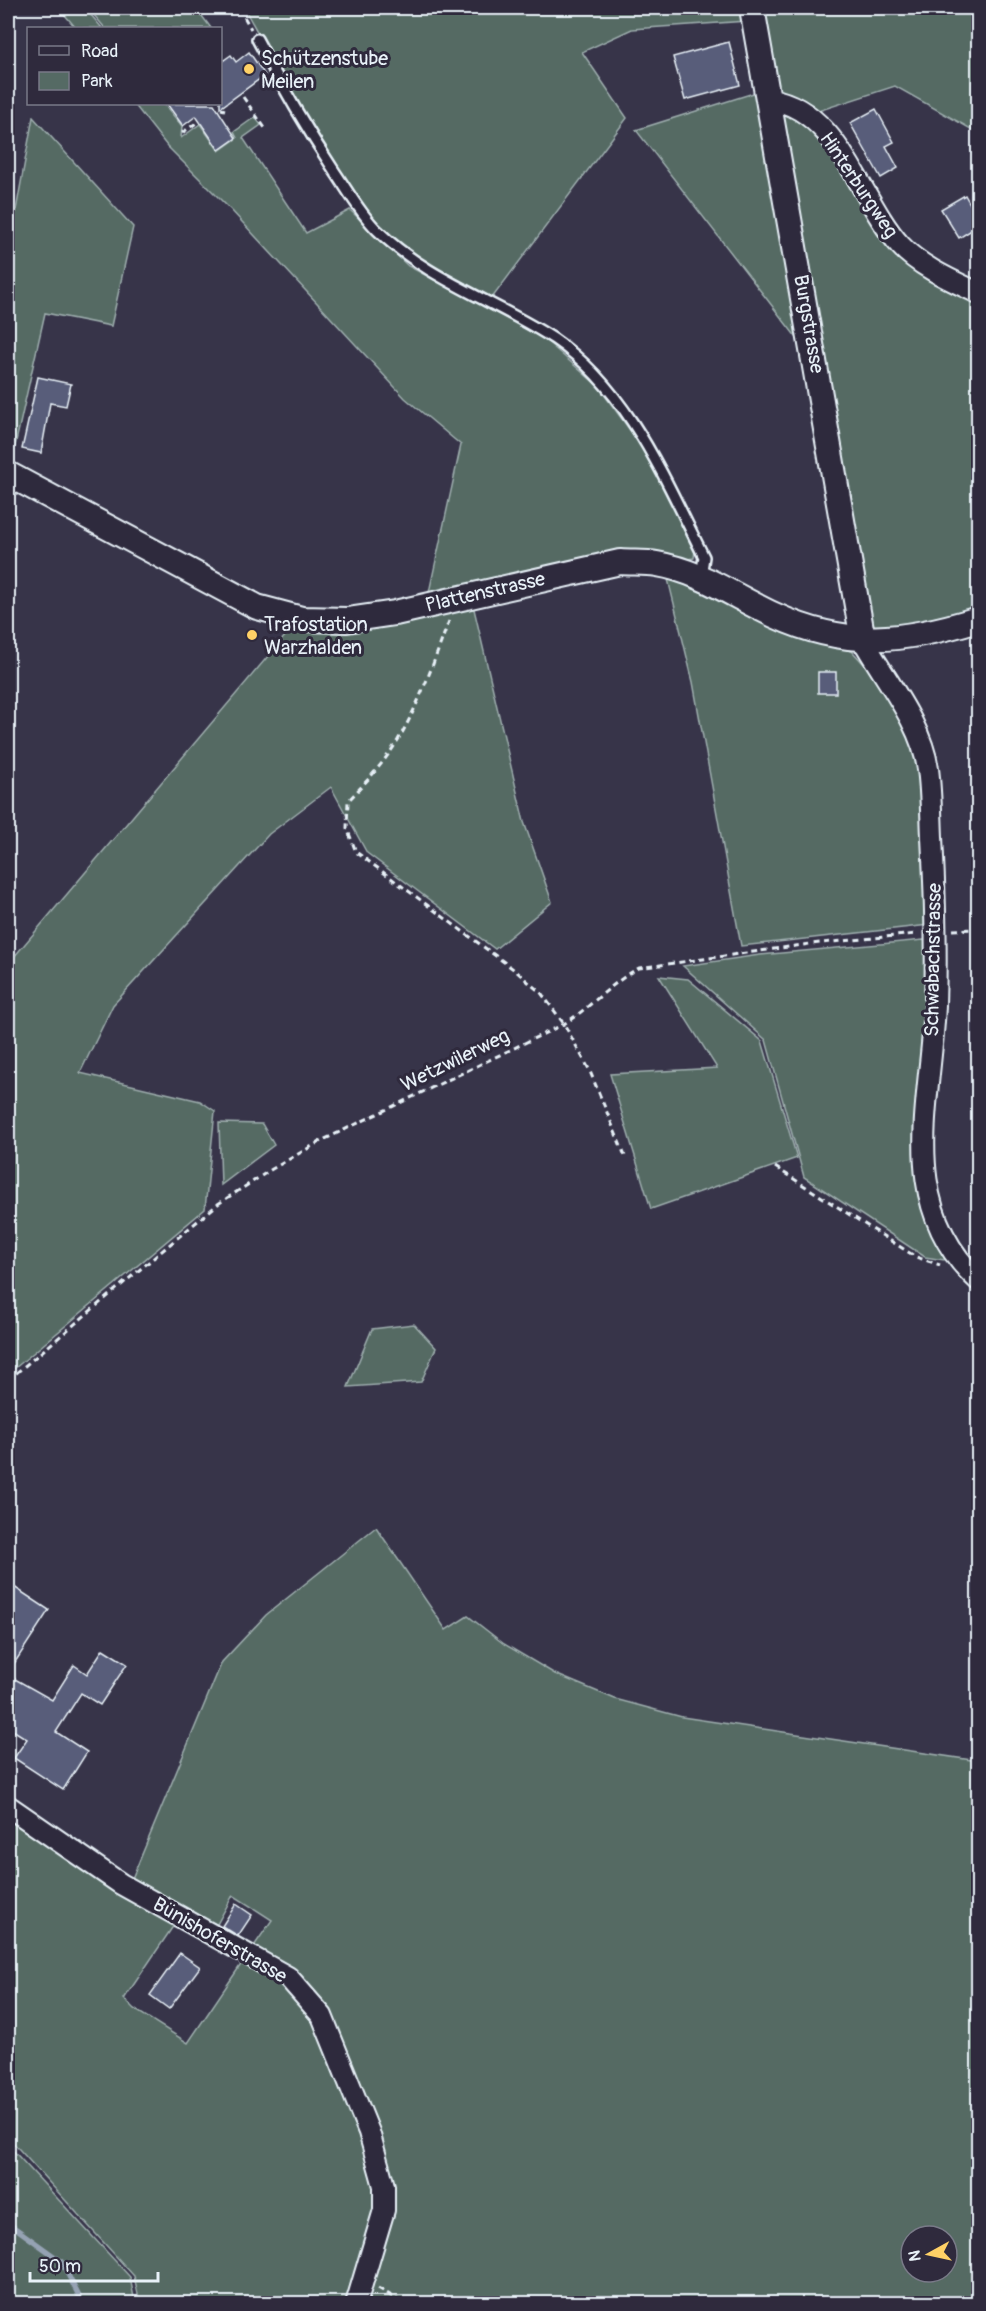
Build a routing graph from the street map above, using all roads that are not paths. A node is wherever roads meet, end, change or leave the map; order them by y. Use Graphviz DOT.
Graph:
graph roads {
  1 [pos="752,8"];
  2 [pos="256,39"];
  3 [pos="770,99"];
  4 [pos="978,293"];
  5 [pos="8,474"];
  6 [pos="701,576"];
  7 [pos="978,618"];
  8 [pos="863,640"];
  9 [pos="978,1280"];
  10 [pos="8,1806"];
  11 [pos="356,2304"];
  1 -- 3 [label="street, Burgstrasse"];
  2 -- 6 [label="lane"];
  3 -- 4 [label="street, Hinterburgweg"];
  3 -- 8 [label="street, Burgstrasse"];
  5 -- 6 [label="street, Plattenstrasse"];
  6 -- 8 [label="street, Plattenstrasse"];
  7 -- 8 [label="street, Plattenstrasse"];
  8 -- 9 [label="street, Schwabachstrasse"];
  10 -- 11 [label="street, Bünishoferstrasse"];
}
